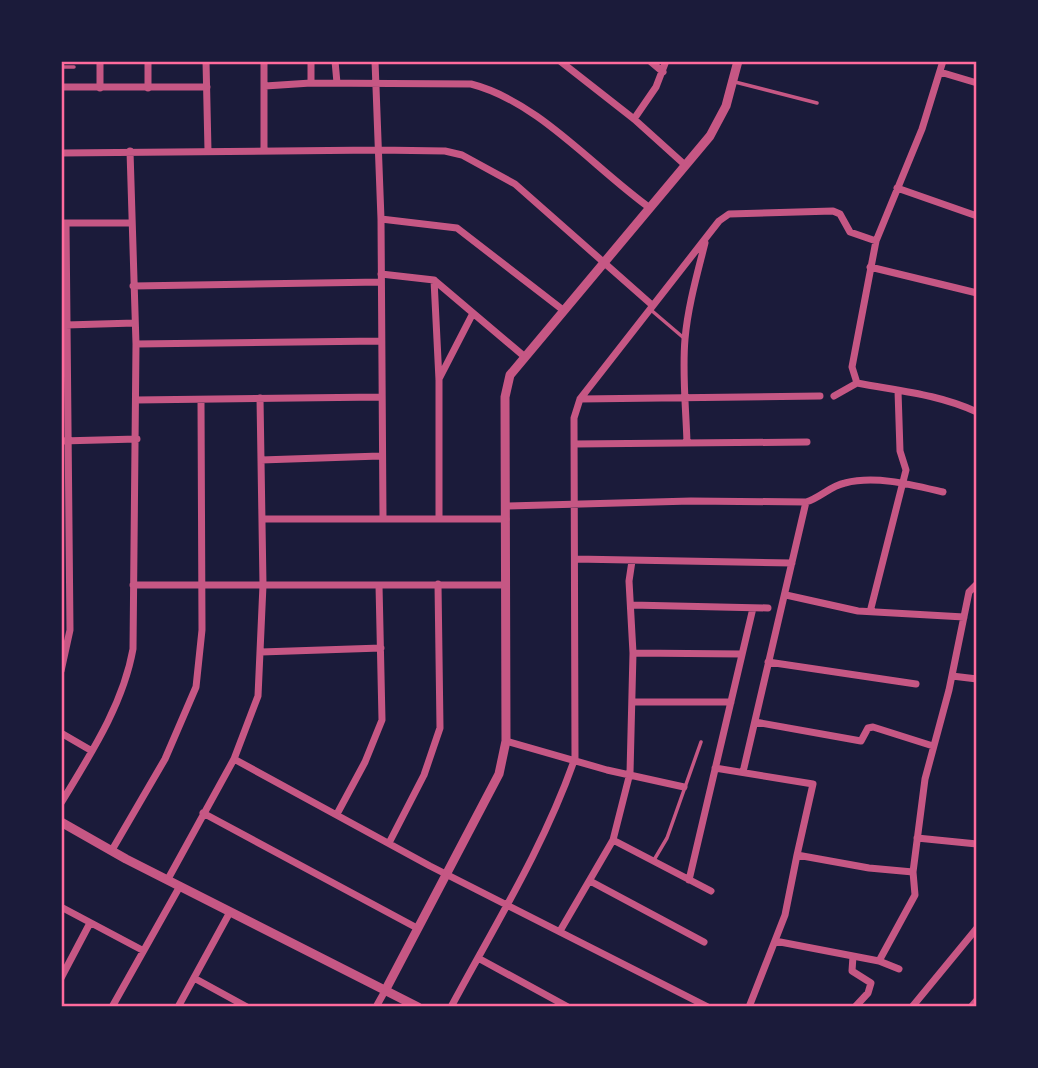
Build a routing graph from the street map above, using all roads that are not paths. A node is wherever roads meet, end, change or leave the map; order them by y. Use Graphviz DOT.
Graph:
graph roads {
  1 [pos="100,61"];
  2 [pos="148,61"];
  3 [pos="206,61"];
  4 [pos="264,61"];
  5 [pos="311,61"];
  6 [pos="335,61"];
  7 [pos="375,61"];
  8 [pos="560,61"];
  9 [pos="650,61"];
  10 [pos="666,61"];
  11 [pos="738,61"];
  12 [pos="943,61"];
  13 [pos="61,67"];
  14 [pos="74,67"];
  15 [pos="663,72"];
  16 [pos="940,72"];
  17 [pos="733,81"];
  18 [pos="311,83"];
  19 [pos="337,83"];
  20 [pos="375,83"];
  21 [pos="977,83"];
  22 [pos="61,86"];
  23 [pos="265,86"];
  24 [pos="207,87"];
  25 [pos="100,88"];
  26 [pos="148,88"];
  27 [pos="817,103"];
  28 [pos="634,119"];
  29 [pos="264,150"];
  30 [pos="378,150"];
  31 [pos="130,151"];
  32 [pos="208,151"];
  33 [pos="61,153"];
  34 [pos="685,165"];
  35 [pos="897,188"];
  36 [pos="650,208"];
  37 [pos="977,216"];
  38 [pos="381,219"];
  39 [pos="64,223"];
  40 [pos="130,223"];
  41 [pos="706,239"];
  42 [pos="876,241"];
  43 [pos="604,261"];
  44 [pos="63,267"];
  45 [pos="870,267"];
  46 [pos="381,278"];
  47 [pos="434,280"];
  48 [pos="133,286"];
  49 [pos="977,293"];
  50 [pos="651,307"];
  51 [pos="563,310"];
  52 [pos="472,314"];
  53 [pos="65,319"];
  54 [pos="135,323"];
  55 [pos="685,339"];
  56 [pos="381,341"];
  57 [pos="136,344"];
  58 [pos="525,357"];
  59 [pos="439,380"];
  60 [pos="857,383"];
  61 [pos="898,391"];
  62 [pos="820,396"];
  63 [pos="834,396"];
  64 [pos="380,397"];
  65 [pos="260,398"];
  66 [pos="683,398"];
  67 [pos="580,399"];
  68 [pos="136,400"];
  69 [pos="201,401"];
  70 [pos="977,412"];
  71 [pos="137,439"];
  72 [pos="65,441"];
  73 [pos="807,442"];
  74 [pos="687,443"];
  75 [pos="574,444"];
  76 [pos="380,456"];
  77 [pos="261,460"];
  78 [pos="901,481"];
  79 [pos="65,486"];
  80 [pos="943,492"];
  81 [pos="806,502"];
  82 [pos="573,504"];
  83 [pos="506,506"];
  84 [pos="383,517"];
  85 [pos="439,518"];
  86 [pos="262,519"];
  87 [pos="506,519"];
  88 [pos="65,533"];
  89 [pos="575,559"];
  90 [pos="632,561"];
  91 [pos="792,563"];
  92 [pos="438,584"];
  93 [pos="977,584"];
  94 [pos="133,585"];
  95 [pos="263,585"];
  96 [pos="379,585"];
  97 [pos="506,585"];
  98 [pos="202,586"];
  99 [pos="65,587"];
  100 [pos="786,595"];
  101 [pos="631,605"];
  102 [pos="753,608"];
  103 [pos="768,608"];
  104 [pos="870,612"];
  105 [pos="964,617"];
  106 [pos="381,648"];
  107 [pos="261,652"];
  108 [pos="633,653"];
  109 [pos="742,654"];
  110 [pos="768,662"];
  111 [pos="61,671"];
  112 [pos="952,676"];
  113 [pos="977,679"];
  114 [pos="916,684"];
  115 [pos="633,702"];
  116 [pos="731,702"];
  117 [pos="755,723"];
  118 [pos="61,733"];
  119 [pos="506,741"];
  120 [pos="701,742"];
  121 [pos="933,746"];
  122 [pos="92,751"];
  123 [pos="575,758"];
  124 [pos="234,759"];
  125 [pos="715,768"];
  126 [pos="743,772"];
  127 [pos="630,773"];
  128 [pos="684,787"];
  129 [pos="61,803"];
  130 [pos="203,813"];
  131 [pos="337,814"];
  132 [pos="61,822"];
  133 [pos="917,838"];
  134 [pos="612,840"];
  135 [pos="389,844"];
  136 [pos="977,844"];
  137 [pos="112,850"];
  138 [pos="797,855"];
  139 [pos="653,862"];
  140 [pos="913,872"];
  141 [pos="446,875"];
  142 [pos="168,879"];
  143 [pos="689,880"];
  144 [pos="590,881"];
  145 [pos="180,886"];
  146 [pos="711,891"];
  147 [pos="509,905"];
  148 [pos="61,907"];
  149 [pos="230,912"];
  150 [pos="90,923"];
  151 [pos="417,928"];
  152 [pos="977,928"];
  153 [pos="560,931"];
  154 [pos="775,941"];
  155 [pos="704,942"];
  156 [pos="142,950"];
  157 [pos="853,956"];
  158 [pos="478,958"];
  159 [pos="879,961"];
  160 [pos="65,962"];
  161 [pos="898,970"];
  162 [pos="61,978"];
  163 [pos="194,978"];
  164 [pos="386,989"];
  165 [pos="977,1000"];
  166 [pos="112,1007"];
  167 [pos="178,1007"];
  168 [pos="247,1007"];
  169 [pos="376,1007"];
  170 [pos="418,1007"];
  171 [pos="451,1007"];
  172 [pos="568,1007"];
  173 [pos="708,1007"];
  174 [pos="749,1007"];
  175 [pos="855,1007"];
  176 [pos="912,1007"];
  177 [pos="971,1007"];
  1 -- 25 [label="street"];
  2 -- 26 [label="street"];
  3 -- 24 [label="street"];
  4 -- 23 [label="street"];
  5 -- 18 [label="street"];
  6 -- 19 [label="street"];
  7 -- 20 [label="street"];
  8 -- 28 [label="street"];
  9 -- 15 [label="street"];
  10 -- 15 [label="street"];
  11 -- 17 [label="street"];
  12 -- 16 [label="street"];
  13 -- 14 [label="lane"];
  15 -- 28 [label="street"];
  16 -- 21 [label="street"];
  16 -- 35 [label="street"];
  17 -- 27 [label="lane"];
  17 -- 34 [label="street"];
  18 -- 19 [label="street"];
  18 -- 23 [label="street"];
  19 -- 20 [label="street"];
  20 -- 30 [label="street"];
  20 -- 36 [label="street"];
  22 -- 25 [label="street"];
  23 -- 29 [label="street"];
  24 -- 26 [label="street"];
  24 -- 32 [label="street"];
  25 -- 26 [label="street"];
  28 -- 34 [label="street"];
  29 -- 30 [label="street"];
  29 -- 32 [label="street"];
  30 -- 38 [label="street"];
  30 -- 43 [label="street"];
  31 -- 32 [label="street"];
  31 -- 33 [label="street"];
  31 -- 40 [label="street"];
  34 -- 36 [label="street"];
  35 -- 37 [label="street"];
  35 -- 42 [label="street"];
  36 -- 43 [label="street"];
  38 -- 46 [label="street"];
  38 -- 51 [label="street"];
  39 -- 40 [label="street"];
  39 -- 44 [label="street"];
  40 -- 48 [label="street"];
  41 -- 42 [label="street"];
  41 -- 50 [label="street"];
  41 -- 55 [label="street"];
  42 -- 45 [label="street"];
  43 -- 50 [label="street"];
  43 -- 51 [label="street"];
  44 -- 53 [label="street"];
  45 -- 49 [label="street"];
  45 -- 60 [label="street"];
  46 -- 47 [label="street"];
  46 -- 48 [label="street"];
  46 -- 56 [label="street"];
  47 -- 52 [label="street"];
  47 -- 59 [label="street"];
  48 -- 54 [label="street"];
  50 -- 55 [label="lane"];
  50 -- 67 [label="street"];
  51 -- 58 [label="street"];
  52 -- 58 [label="street"];
  52 -- 59 [label="street"];
  53 -- 54 [label="street"];
  53 -- 72 [label="street"];
  54 -- 57 [label="street"];
  55 -- 66 [label="street"];
  56 -- 57 [label="street"];
  56 -- 64 [label="street"];
  57 -- 68 [label="street"];
  58 -- 83 [label="street"];
  59 -- 85 [label="street"];
  60 -- 61 [label="street"];
  60 -- 63 [label="street"];
  61 -- 70 [label="street"];
  61 -- 78 [label="street"];
  62 -- 66 [label="street"];
  64 -- 65 [label="street"];
  64 -- 76 [label="street"];
  65 -- 69 [label="street"];
  65 -- 77 [label="street"];
  66 -- 67 [label="street"];
  66 -- 74 [label="street"];
  67 -- 75 [label="street"];
  68 -- 69 [label="street"];
  68 -- 71 [label="street"];
  69 -- 98 [label="street"];
  71 -- 72 [label="street"];
  71 -- 94 [label="street"];
  72 -- 79 [label="street"];
  73 -- 74 [label="street"];
  74 -- 75 [label="street"];
  75 -- 82 [label="street"];
  76 -- 77 [label="street"];
  76 -- 84 [label="street"];
  77 -- 86 [label="street"];
  78 -- 80 [label="street"];
  78 -- 81 [label="street"];
  78 -- 104 [label="street"];
  79 -- 88 [label="street"];
  81 -- 82 [label="street"];
  81 -- 91 [label="street"];
  82 -- 83 [label="street"];
  82 -- 89 [label="street"];
  83 -- 87 [label="street"];
  84 -- 85 [label="street"];
  84 -- 86 [label="street"];
  85 -- 87 [label="street"];
  86 -- 95 [label="street"];
  87 -- 97 [label="street"];
  88 -- 99 [label="street"];
  89 -- 90 [label="street"];
  89 -- 123 [label="street"];
  90 -- 91 [label="street"];
  90 -- 101 [label="street"];
  91 -- 100 [label="street"];
  92 -- 96 [label="street"];
  92 -- 97 [label="street"];
  92 -- 135 [label="street"];
  93 -- 105 [label="street"];
  94 -- 98 [label="street"];
  94 -- 122 [label="street"];
  95 -- 96 [label="street"];
  95 -- 98 [label="street"];
  95 -- 107 [label="street"];
  96 -- 106 [label="street"];
  97 -- 119 [label="street"];
  98 -- 137 [label="street"];
  99 -- 111 [label="street"];
  100 -- 104 [label="street"];
  100 -- 110 [label="street"];
  101 -- 102 [label="street"];
  101 -- 108 [label="street"];
  102 -- 103 [label="street"];
  102 -- 109 [label="street"];
  104 -- 105 [label="street"];
  105 -- 112 [label="street"];
  106 -- 107 [label="street"];
  106 -- 131 [label="street"];
  107 -- 124 [label="street"];
  108 -- 109 [label="street"];
  108 -- 115 [label="street"];
  109 -- 116 [label="street"];
  110 -- 114 [label="street"];
  110 -- 117 [label="street"];
  112 -- 113 [label="street"];
  112 -- 121 [label="street"];
  115 -- 116 [label="street"];
  115 -- 127 [label="street"];
  116 -- 125 [label="street"];
  117 -- 121 [label="street"];
  117 -- 126 [label="street"];
  118 -- 122 [label="street"];
  119 -- 123 [label="street"];
  119 -- 141 [label="street"];
  120 -- 128 [label="lane"];
  121 -- 133 [label="street"];
  122 -- 129 [label="street"];
  123 -- 127 [label="street"];
  123 -- 147 [label="street"];
  124 -- 130 [label="street"];
  124 -- 131 [label="street"];
  125 -- 126 [label="street"];
  125 -- 143 [label="street"];
  126 -- 138 [label="street"];
  127 -- 128 [label="street"];
  127 -- 134 [label="street"];
  128 -- 139 [label="lane"];
  130 -- 142 [label="street"];
  130 -- 151 [label="street"];
  131 -- 135 [label="street"];
  132 -- 137 [label="street"];
  133 -- 136 [label="street"];
  133 -- 140 [label="street"];
  134 -- 139 [label="street"];
  134 -- 144 [label="street"];
  135 -- 141 [label="street"];
  137 -- 142 [label="street"];
  138 -- 140 [label="street"];
  138 -- 154 [label="street"];
  139 -- 143 [label="street"];
  140 -- 159 [label="street"];
  141 -- 147 [label="street"];
  141 -- 151 [label="street"];
  142 -- 145 [label="street"];
  143 -- 146 [label="street"];
  144 -- 153 [label="street"];
  144 -- 155 [label="street"];
  145 -- 149 [label="street"];
  145 -- 156 [label="street"];
  147 -- 153 [label="street"];
  147 -- 158 [label="street"];
  148 -- 150 [label="street"];
  149 -- 163 [label="street"];
  149 -- 164 [label="street"];
  150 -- 156 [label="street"];
  150 -- 160 [label="street"];
  151 -- 164 [label="street"];
  152 -- 176 [label="street"];
  153 -- 173 [label="street"];
  154 -- 157 [label="street"];
  154 -- 174 [label="street"];
  156 -- 166 [label="street"];
  157 -- 159 [label="street"];
  157 -- 175 [label="street"];
  158 -- 171 [label="street"];
  158 -- 172 [label="street"];
  159 -- 161 [label="street"];
  160 -- 162 [label="street"];
  163 -- 167 [label="street"];
  163 -- 168 [label="street"];
  164 -- 169 [label="street"];
  164 -- 170 [label="street"];
  165 -- 177 [label="street"];
}
